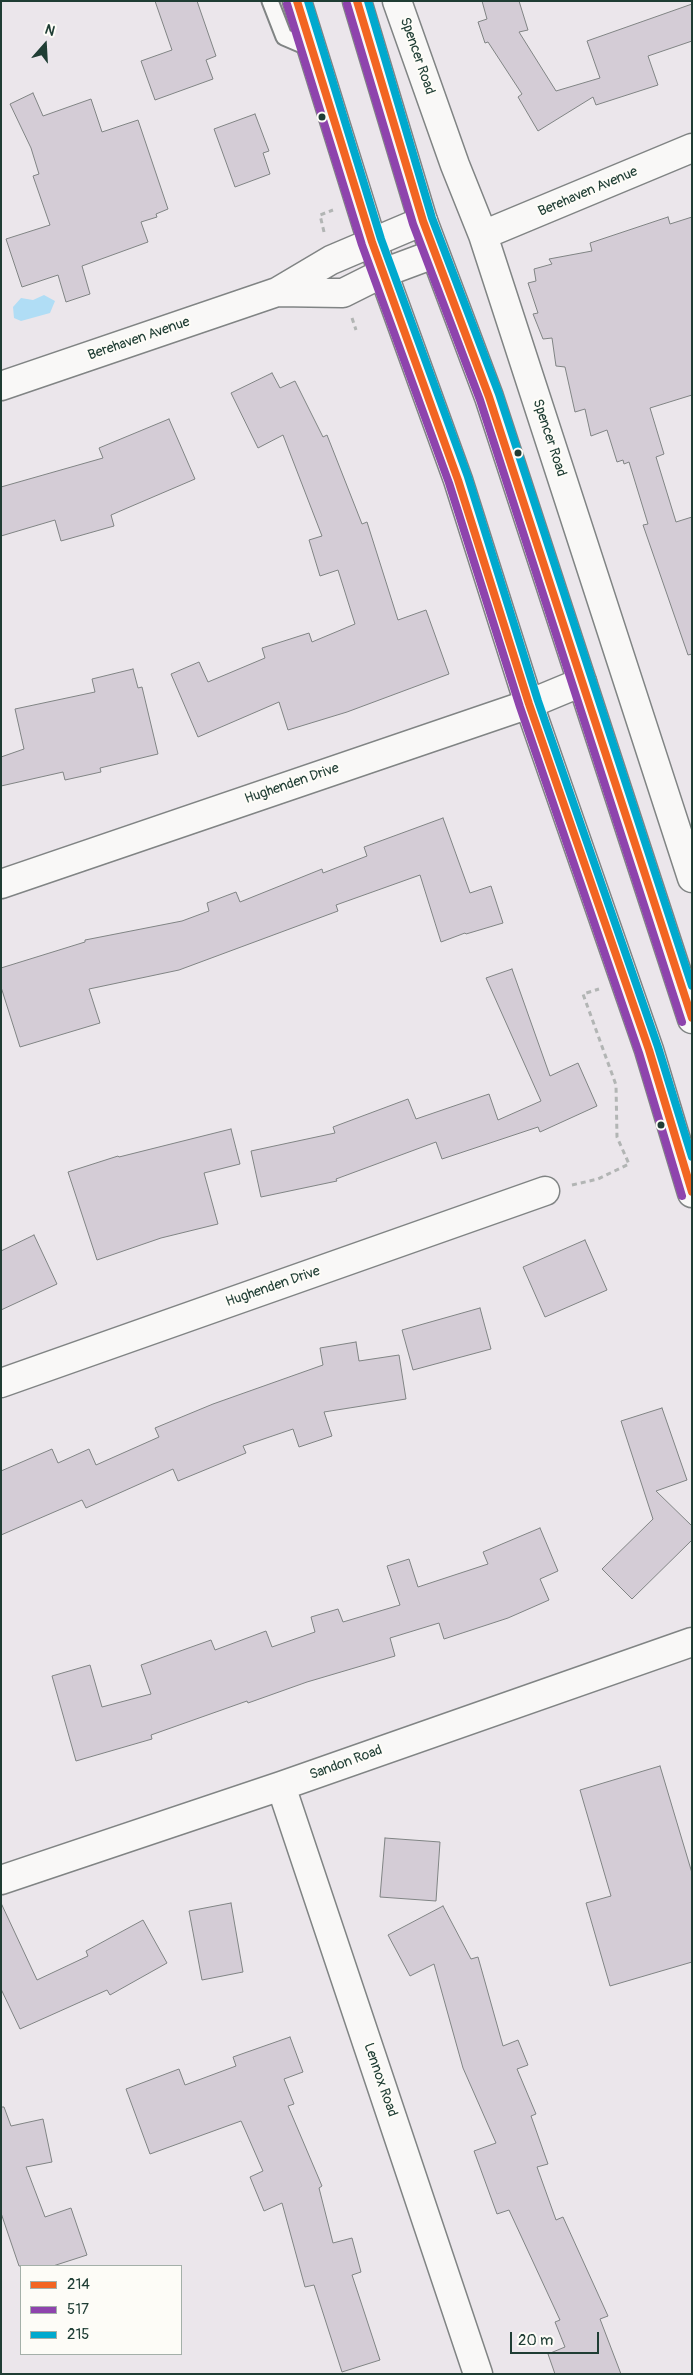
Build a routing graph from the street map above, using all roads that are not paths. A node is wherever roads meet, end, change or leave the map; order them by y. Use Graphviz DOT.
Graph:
graph roads {
  1 [pos="270,1"];
  2 [pos="297,1"];
  3 [pos="357,1"];
  4 [pos="397,1"];
  5 [pos="312,49"];
  6 [pos="692,148"];
  7 [pos="423,221"];
  8 [pos="483,235"];
  9 [pos="372,242"];
  10 [pos="434,254"];
  11 [pos="383,273"];
  12 [pos="277,292"];
  13 [pos="1,386"];
  14 [pos="582,682"];
  15 [pos="529,704"];
  16 [pos="692,878"];
  17 [pos="1,884"];
  18 [pos="692,1019"];
  19 [pos="545,1191"];
  20 [pos="692,1193"];
  21 [pos="1,1383"];
  22 [pos="690,1642"];
  23 [pos="281,1786"];
  24 [pos="1,1880"];
  25 [pos="478,2374"];
  1 -- 5 [label="lane"];
  2 -- 5 [label="street"];
  3 -- 7 [label="street"];
  4 -- 8 [label="street, Spencer Road"];
  5 -- 9 [label="street"];
  6 -- 8 [label="street, Berehaven Avenue"];
  7 -- 9 [label="street, Berehaven Avenue"];
  7 -- 10 [label="street"];
  8 -- 16 [label="street, Spencer Road"];
  9 -- 11 [label="street"];
  9 -- 12 [label="street, Berehaven Avenue"];
  10 -- 11 [label="street, Berehaven Avenue"];
  10 -- 14 [label="street"];
  11 -- 12 [label="street, Berehaven Avenue"];
  11 -- 15 [label="street"];
  12 -- 13 [label="street, Berehaven Avenue"];
  14 -- 15 [label="street, Hughenden Drive"];
  14 -- 18 [label="street"];
  15 -- 17 [label="street, Hughenden Drive"];
  15 -- 20 [label="street"];
  19 -- 21 [label="street, Hughenden Drive"];
  22 -- 23 [label="street, Sandon Road"];
  23 -- 24 [label="street, Sandon Road"];
  23 -- 25 [label="street, Lennox Road"];
}
